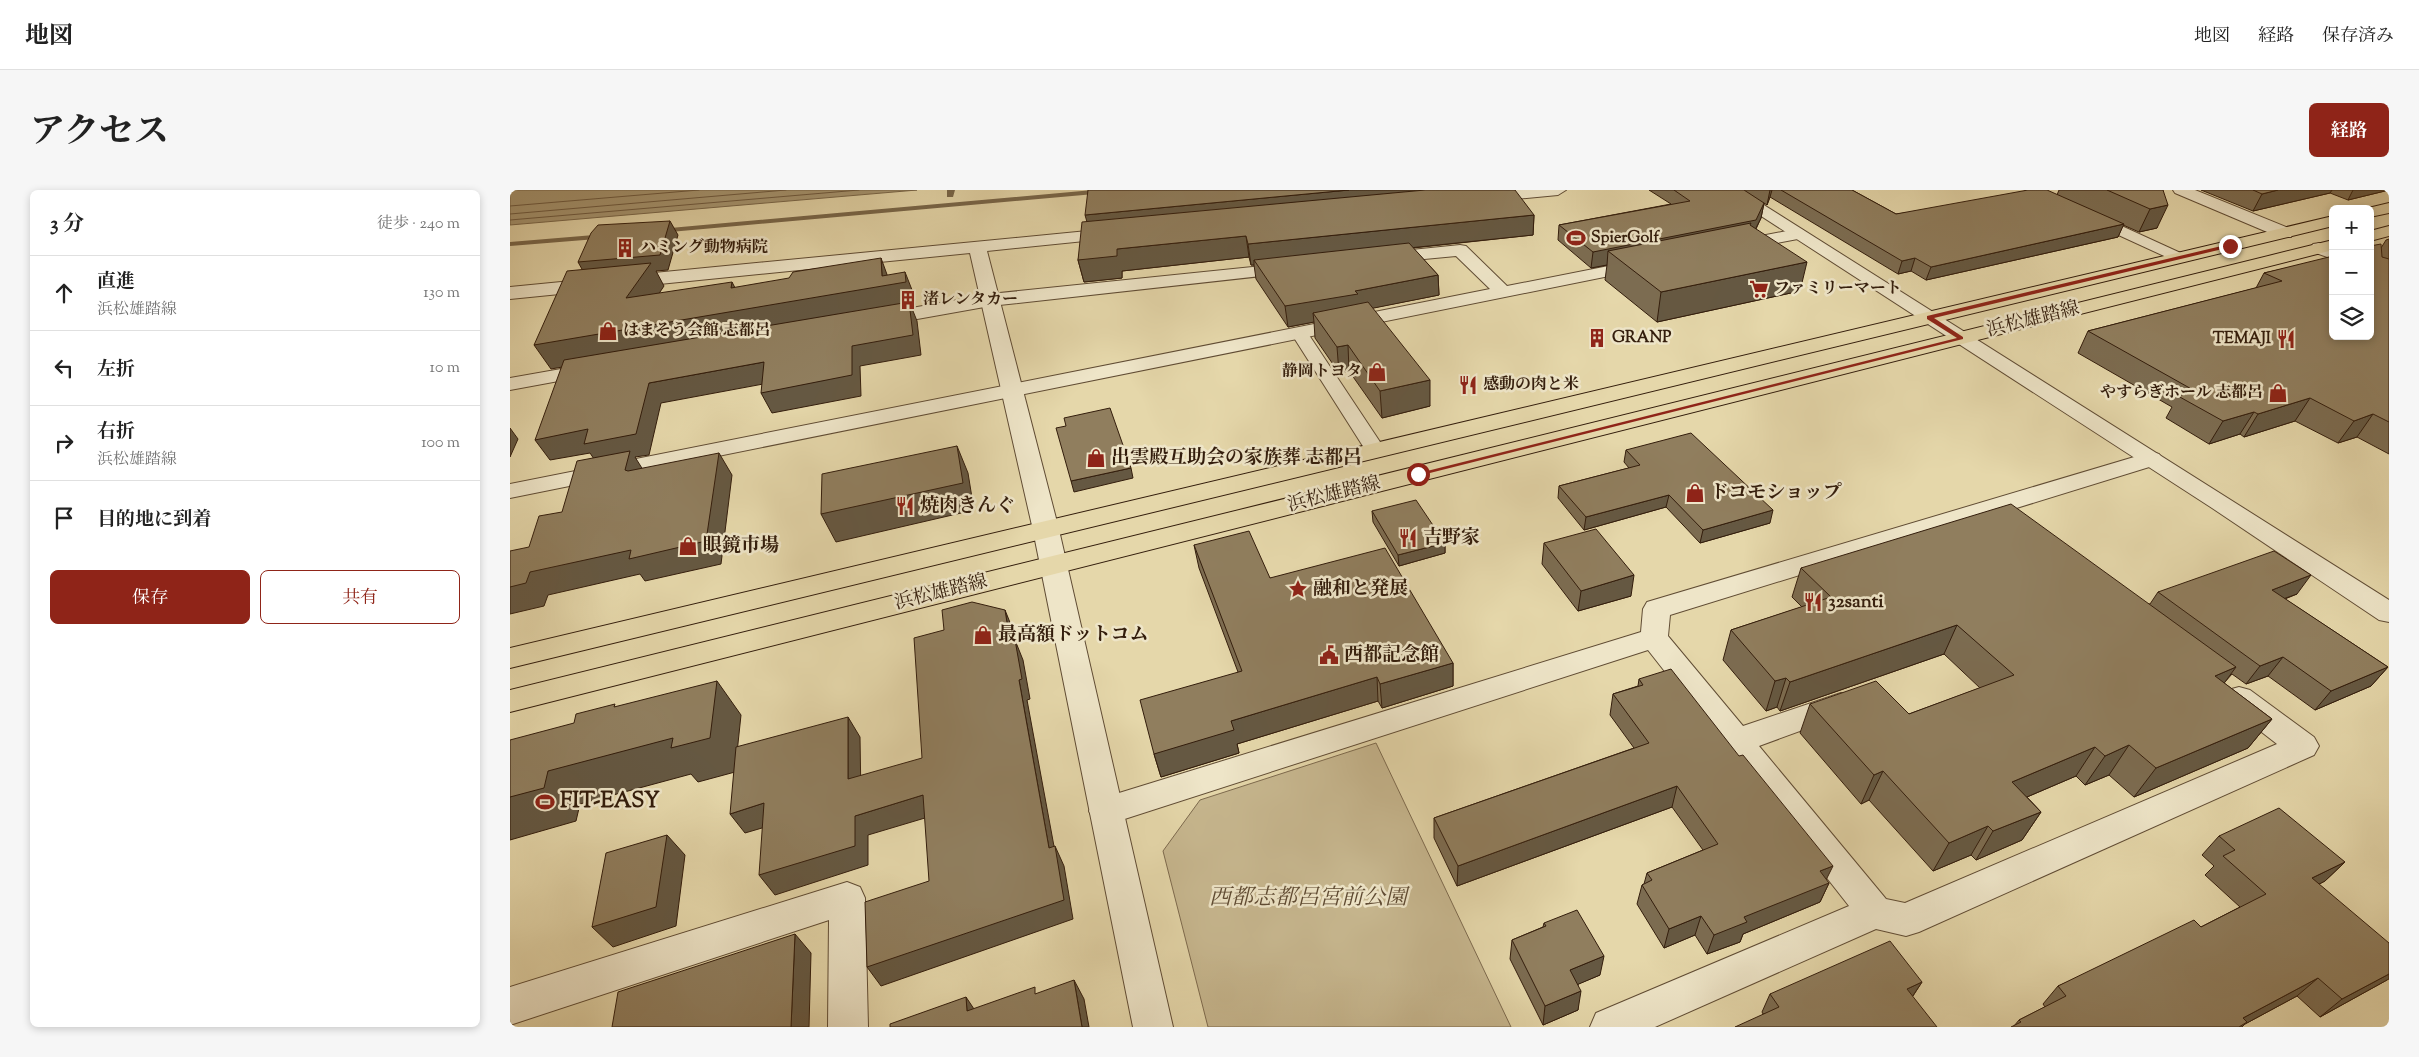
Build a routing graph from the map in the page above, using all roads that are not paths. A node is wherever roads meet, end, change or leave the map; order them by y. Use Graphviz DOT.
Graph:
graph roads {
  1 [pos="1558,190"];
  2 [pos="1729,190"];
  3 [pos="2032,190"];
  4 [pos="2181,190"];
  5 [pos="1470,199"];
  6 [pos="2389,208"];
  7 [pos="2374,211"];
  8 [pos="2329,222"];
  9 [pos="2389,231"];
  10 [pos="1132,232"];
  11 [pos="2285,233"];
  12 [pos="1797,234"];
  13 [pos="2374,235"];
  14 [pos="977,247"];
  15 [pos="2328,249"];
  16 [pos="1712,250"];
  17 [pos="2180,258"];
  18 [pos="1665,260"];
  19 [pos="1360,261"];
  20 [pos="1311,266"];
  21 [pos="1503,292"];
  22 [pos="510,293"];
  23 [pos="990,300"];
  24 [pos="1929,318"];
  25 [pos="862,322"];
  26 [pos="1298,333"];
  27 [pos="1961,338"];
  28 [pos="618,365"];
  29 [pos="510,384"];
  30 [pos="1012,390"];
  31 [pos="1376,451"];
  32 [pos="2151,458"];
  33 [pos="510,491"];
  34 [pos="1990,508"];
  35 [pos="1046,530"];
  36 [pos="2021,532"];
  37 [pos="1054,565"];
  38 [pos="2389,613"];
  39 [pos="1654,638"];
  40 [pos="510,658"];
  41 [pos="2216,681"];
  42 [pos="1865,696"];
  43 [pos="510,701"];
  44 [pos="1737,741"];
  45 [pos="1106,811"];
  46 [pos="1875,912"];
  47 [pos="510,1006"];
  48 [pos="848,1027"];
  49 [pos="1153,1027"];
  50 [pos="1610,1027"];
  1 -- 5 [label="street"];
  2 -- 12 [label="street"];
  3 -- 17 [label="lane"];
  4 -- 11 [label="street"];
  6 -- 7 [label="main road"];
  8 -- 11 [label="main road, 浜松雄踏線"];
  9 -- 13 [label="main road"];
  10 -- 14 [label="street"];
  11 -- 17 [label="main road, 浜松雄踏線"];
  12 -- 16 [label="street"];
  12 -- 24 [label="street"];
  14 -- 22 [label="street"];
  14 -- 23 [label="street"];
  15 -- 27 [label="main road, 浜松雄踏線"];
  17 -- 24 [label="main road, 浜松雄踏線"];
  18 -- 21 [label="street"];
  19 -- 21 [label="street"];
  20 -- 23 [label="street"];
  21 -- 26 [label="street"];
  23 -- 25 [label="street"];
  23 -- 30 [label="street"];
  24 -- 27 [label="street"];
  24 -- 31 [label="main road, 浜松雄踏線"];
  26 -- 30 [label="street"];
  26 -- 31 [label="lane"];
  27 -- 32 [label="street"];
  27 -- 37 [label="main road, 浜松雄踏線"];
  28 -- 29 [label="street"];
  30 -- 33 [label="street"];
  30 -- 35 [label="street"];
  31 -- 35 [label="main road, 浜松雄踏線"];
  32 -- 34 [label="street"];
  32 -- 38 [label="street"];
  34 -- 36 [label="street"];
  34 -- 39 [label="street"];
  35 -- 37 [label="street"];
  35 -- 40 [label="main road, 浜松雄踏線"];
  37 -- 43 [label="main road, 浜松雄踏線"];
  37 -- 45 [label="street"];
  39 -- 44 [label="street"];
  39 -- 45 [label="street"];
  41 -- 46 [label="street"];
  42 -- 44 [label="street"];
  44 -- 46 [label="street"];
  45 -- 49 [label="street"];
  46 -- 50 [label="street"];
  47 -- 48 [label="street"];
}
